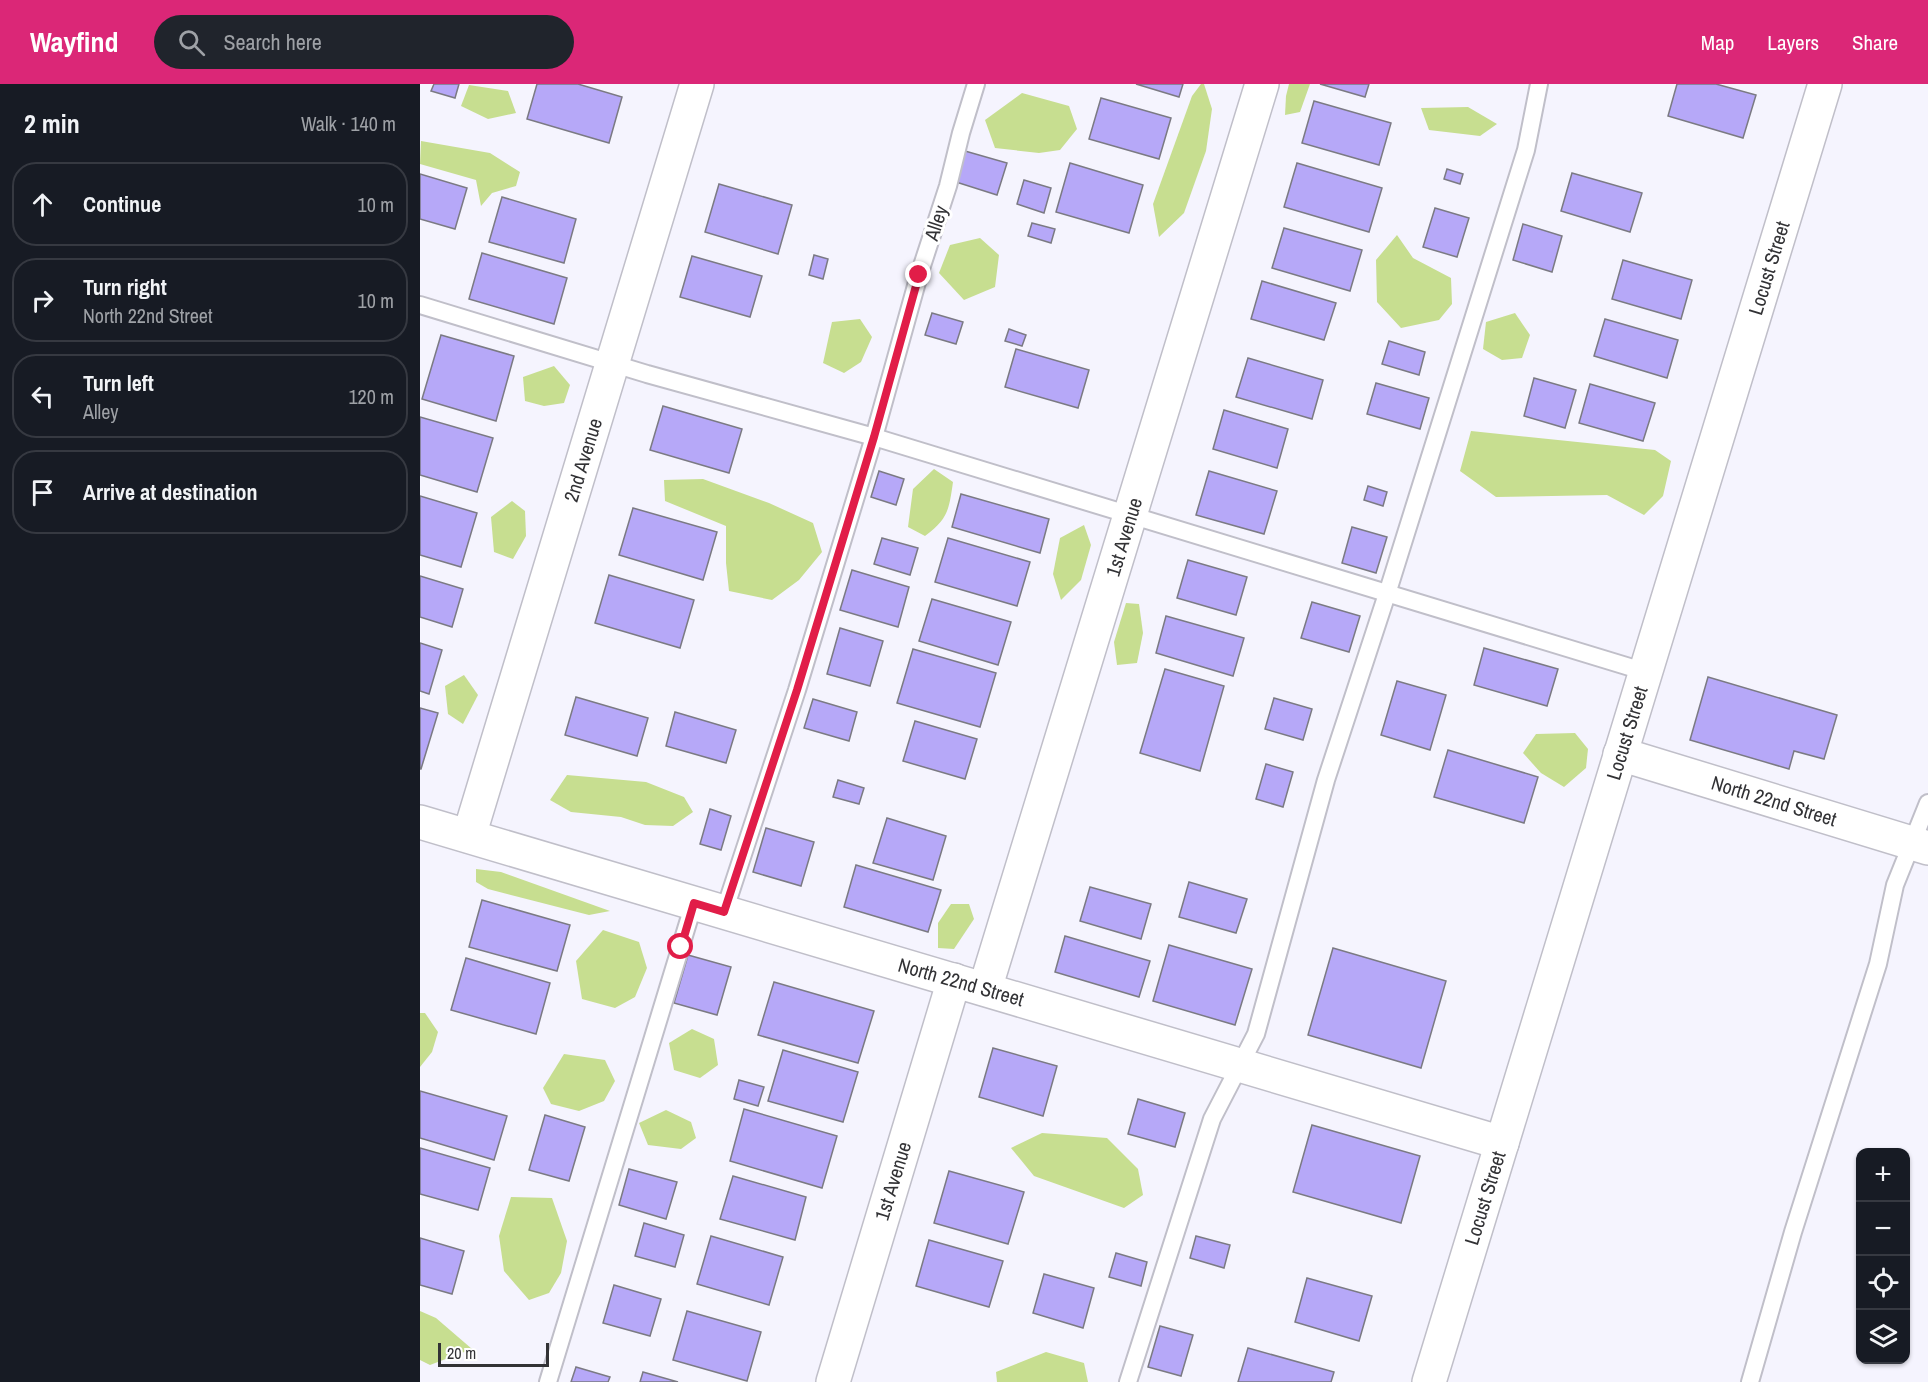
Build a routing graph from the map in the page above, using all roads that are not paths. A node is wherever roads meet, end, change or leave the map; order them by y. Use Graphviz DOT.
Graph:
graph roads {
  1 [pos="697,84"];
  2 [pos="976,84"];
  3 [pos="1262,84"];
  4 [pos="1539,84"];
  5 [pos="1825,84"];
  6 [pos="420,306"];
  7 [pos="612,364"];
  8 [pos="874,437"];
  9 [pos="1130,515"];
  10 [pos="1388,594"];
  11 [pos="1646,672"];
  12 [pos="1620,754"];
  13 [pos="1928,803"];
  14 [pos="422,830"];
  15 [pos="469,836"];
  16 [pos="1920,846"];
  17 [pos="709,908"];
  18 [pos="954,980"];
  19 [pos="985,989"];
  20 [pos="1241,1065"];
  21 [pos="1502,1143"];
  22 [pos="548,1382"];
  23 [pos="833,1382"];
  24 [pos="1128,1382"];
  25 [pos="1429,1382"];
  26 [pos="1750,1382"];
  1 -- 7 [label="street, 2nd Avenue"];
  2 -- 8 [label="lane, Alley"];
  3 -- 9 [label="street, 1st Avenue"];
  4 -- 10 [label="lane"];
  5 -- 11 [label="street, Locust Street"];
  6 -- 7 [label="lane"];
  7 -- 8 [label="lane"];
  7 -- 15 [label="street, 2nd Avenue"];
  8 -- 9 [label="lane"];
  8 -- 17 [label="lane, Alley"];
  9 -- 10 [label="lane"];
  9 -- 19 [label="street, 1st Avenue"];
  10 -- 11 [label="lane"];
  10 -- 20 [label="lane"];
  11 -- 12 [label="street, Locust Street"];
  12 -- 16 [label="street, North 22nd Street"];
  12 -- 21 [label="street, Locust Street"];
  13 -- 16 [label="lane"];
  14 -- 15 [label="street, North 22nd Street"];
  15 -- 17 [label="street, North 22nd Street"];
  16 -- 26 [label="lane"];
  17 -- 18 [label="street, North 22nd Street"];
  17 -- 22 [label="lane, Alley"];
  18 -- 19 [label="street, North 22nd Street"];
  18 -- 23 [label="street, 1st Avenue"];
  19 -- 20 [label="street, North 22nd Street"];
  20 -- 21 [label="street, North 22nd Street"];
  20 -- 24 [label="lane"];
  21 -- 25 [label="street, Locust Street"];
}
